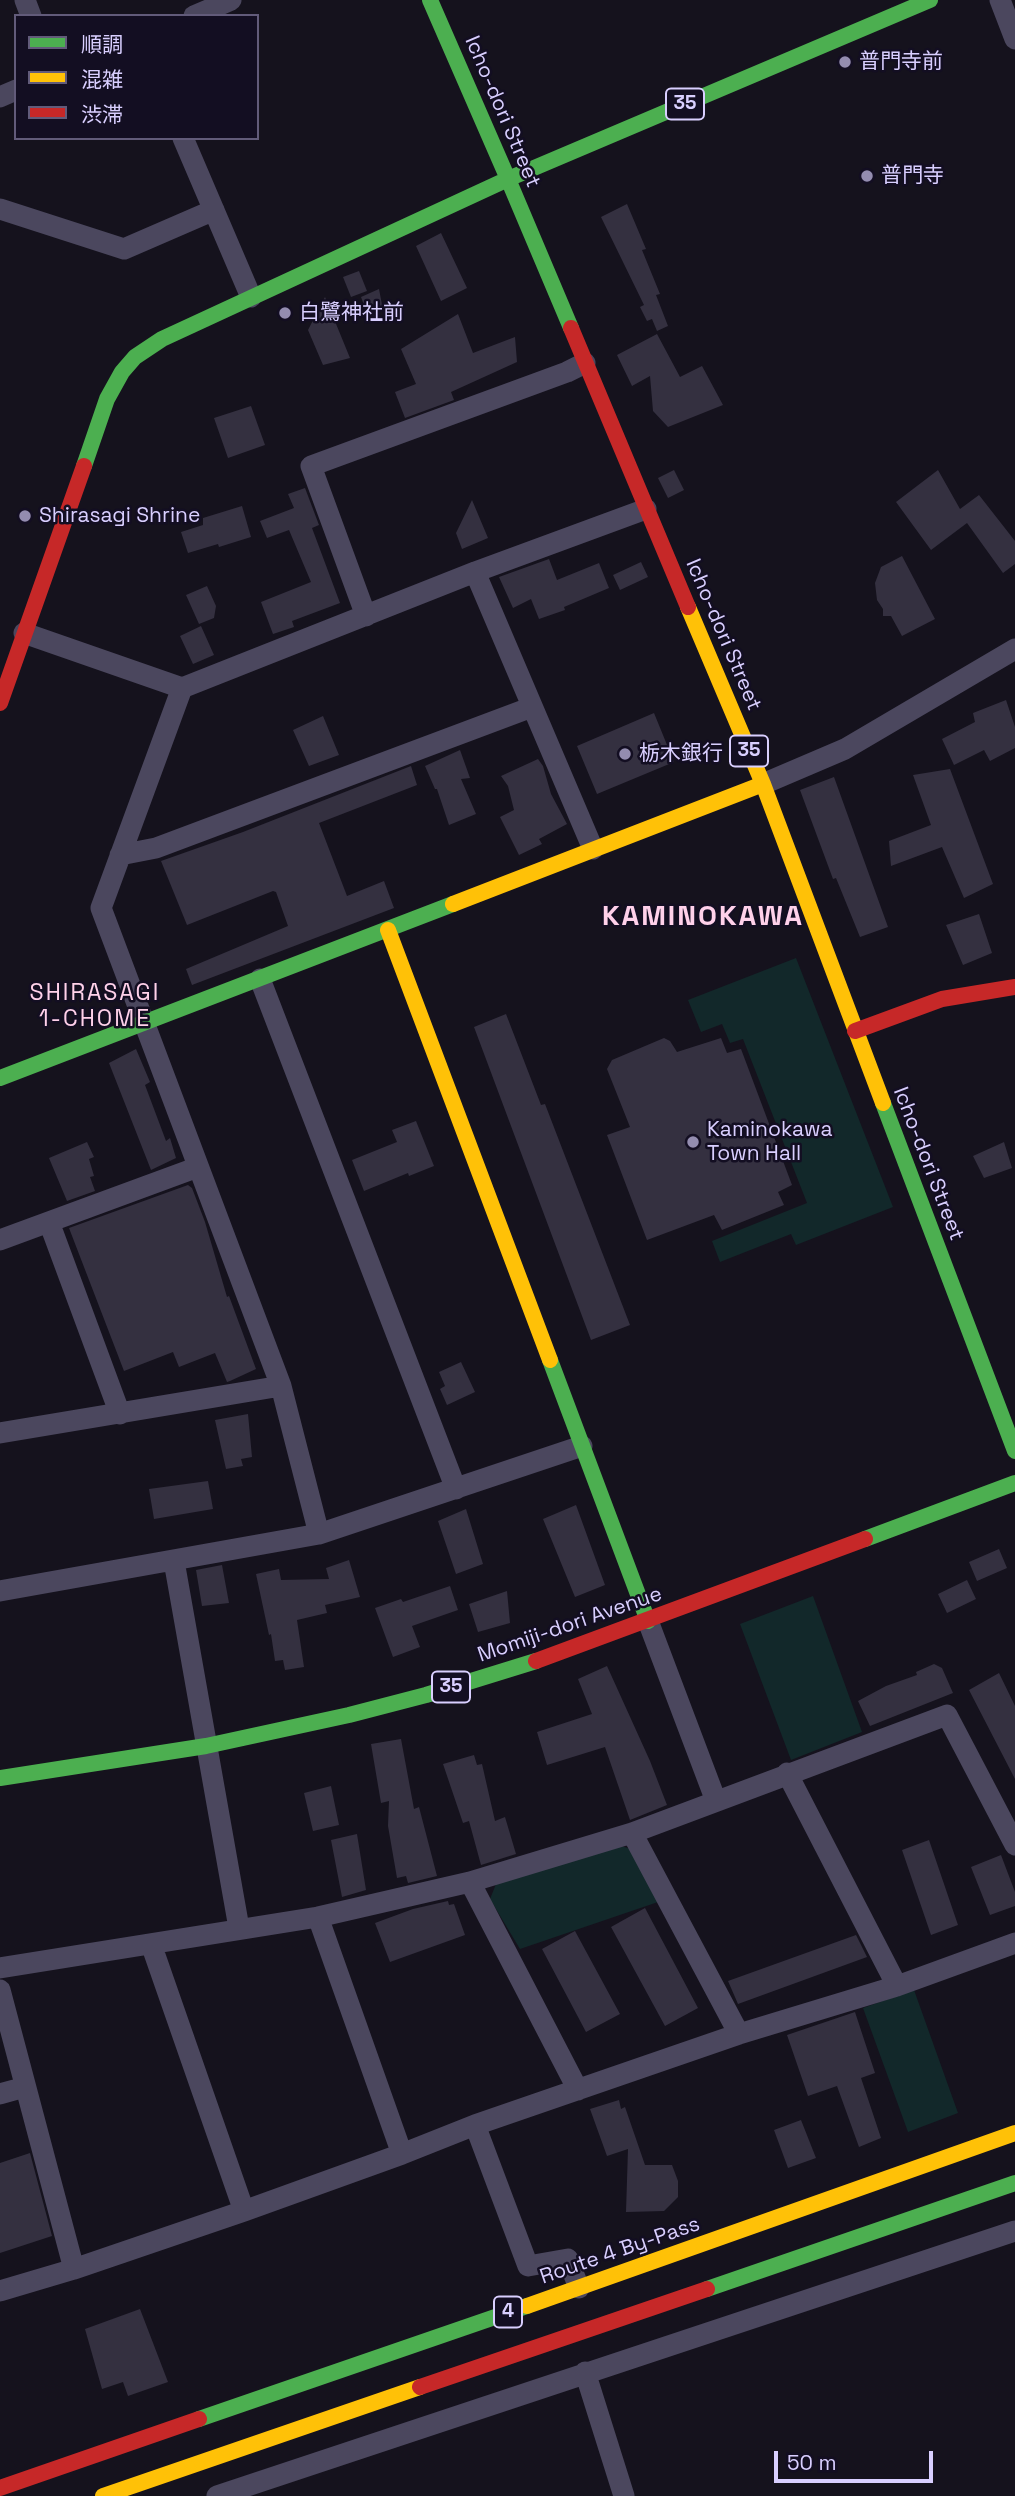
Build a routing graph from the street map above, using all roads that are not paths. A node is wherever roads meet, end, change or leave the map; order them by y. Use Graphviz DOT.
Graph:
graph roads {
  1 [pos="231,0"];
  2 [pos="430,0"];
  3 [pos="930,0"];
  4 [pos="999,0"];
  5 [pos="201,9"];
  6 [pos="1015,40"];
  7 [pos="184,140"];
  8 [pos="508,179"];
  9 [pos="0,209"];
  10 [pos="214,211"];
  11 [pos="251,297"];
  12 [pos="585,363"];
  13 [pos="646,509"];
  14 [pos="475,572"];
  15 [pos="366,616"];
  16 [pos="24,633"];
  17 [pos="1015,649"];
  18 [pos="182,688"];
  19 [pos="0,703"];
  20 [pos="533,707"];
  21 [pos="763,784"];
  22 [pos="593,849"];
  23 [pos="120,855"];
  24 [pos="388,930"];
  25 [pos="260,979"];
  26 [pos="1015,987"];
  27 [pos="144,1021"];
  28 [pos="855,1031"];
  29 [pos="0,1078"];
  30 [pos="198,1167"];
  31 [pos="49,1222"];
  32 [pos="0,1240"];
  33 [pos="281,1386"];
  34 [pos="120,1413"];
  35 [pos="0,1433"];
  36 [pos="582,1446"];
  37 [pos="1015,1451"];
  38 [pos="1015,1483"];
  39 [pos="456,1489"];
  40 [pos="319,1534"];
  41 [pos="174,1561"];
  42 [pos="0,1591"];
  43 [pos="648,1620"];
  44 [pos="206,1745"];
  45 [pos="787,1773"];
  46 [pos="0,1778"];
  47 [pos="1015,1797"];
  48 [pos="716,1801"];
  49 [pos="996,1807"];
  50 [pos="632,1833"];
  51 [pos="1015,1844"];
  52 [pos="470,1882"];
  53 [pos="318,1917"];
  54 [pos="239,1928"];
  55 [pos="1015,1943"];
  56 [pos="151,1944"];
  57 [pos="0,1968"];
  58 [pos="897,1986"];
  59 [pos="0,1990"];
  60 [pos="739,2034"];
  61 [pos="25,2087"];
  62 [pos="578,2090"];
  63 [pos="0,2094"];
  64 [pos="475,2125"];
  65 [pos="1015,2133"];
  66 [pos="402,2154"];
  67 [pos="1015,2183"];
  68 [pos="244,2211"];
  69 [pos="1015,2231"];
  70 [pos="74,2269"];
  71 [pos="579,2288"];
  72 [pos="0,2291"];
  73 [pos="586,2372"];
  74 [pos="0,2488"];
  75 [pos="117,2494"];
  76 [pos="217,2496"];
  77 [pos="624,2496"];
  1 -- 5 [label="street"];
  2 -- 8 [label="main road, Icho-dori Street"];
  3 -- 8 [label="main road, 35"];
  4 -- 6 [label="street"];
  7 -- 10 [label="street"];
  8 -- 11 [label="main road"];
  8 -- 12 [label="main road, Icho-dori Street / 35"];
  9 -- 10 [label="street"];
  10 -- 11 [label="street"];
  11 -- 16 [label="main road"];
  12 -- 13 [label="main road, Icho-dori Street / 35"];
  12 -- 15 [label="street"];
  13 -- 14 [label="street"];
  13 -- 21 [label="main road, Icho-dori Street / 35"];
  14 -- 15 [label="street"];
  14 -- 20 [label="street"];
  15 -- 18 [label="street"];
  16 -- 18 [label="street"];
  16 -- 19 [label="main road"];
  17 -- 21 [label="street"];
  18 -- 23 [label="street"];
  20 -- 22 [label="street"];
  20 -- 23 [label="street"];
  21 -- 22 [label="main road"];
  21 -- 28 [label="main road, Icho-dori Street / 35"];
  22 -- 24 [label="main road"];
  23 -- 27 [label="street"];
  24 -- 25 [label="main road"];
  24 -- 36 [label="main road"];
  25 -- 27 [label="main road"];
  25 -- 39 [label="street"];
  26 -- 28 [label="main road"];
  27 -- 29 [label="main road"];
  27 -- 30 [label="street"];
  28 -- 37 [label="main road, Icho-dori Street / 35"];
  30 -- 31 [label="street"];
  30 -- 33 [label="street"];
  31 -- 32 [label="street"];
  31 -- 34 [label="street"];
  33 -- 34 [label="street"];
  33 -- 40 [label="street"];
  34 -- 35 [label="street"];
  36 -- 39 [label="street"];
  36 -- 43 [label="main road"];
  38 -- 43 [label="main road, Momiji-dori Avenue / 35"];
  39 -- 40 [label="street"];
  40 -- 41 [label="street"];
  41 -- 42 [label="street"];
  41 -- 44 [label="street"];
  43 -- 44 [label="main road, Momiji-dori Avenue / 35"];
  43 -- 48 [label="street"];
  44 -- 46 [label="main road, Momiji-dori Avenue / 35"];
  44 -- 54 [label="street"];
  45 -- 48 [label="street"];
  45 -- 49 [label="street"];
  45 -- 58 [label="street"];
  47 -- 49 [label="street"];
  48 -- 50 [label="street"];
  49 -- 51 [label="street"];
  50 -- 52 [label="street"];
  50 -- 60 [label="street"];
  52 -- 53 [label="street"];
  52 -- 62 [label="street"];
  53 -- 54 [label="street"];
  53 -- 66 [label="street"];
  54 -- 56 [label="street"];
  55 -- 58 [label="street"];
  56 -- 57 [label="street"];
  56 -- 68 [label="street"];
  58 -- 60 [label="street"];
  59 -- 61 [label="street"];
  60 -- 62 [label="street"];
  61 -- 63 [label="street"];
  61 -- 70 [label="street"];
  62 -- 64 [label="street"];
  64 -- 66 [label="street"];
  64 -- 71 [label="street"];
  65 -- 71 [label="main road, Route 4 By-Pass / 4"];
  66 -- 68 [label="street"];
  67 -- 75 [label="main road, 4"];
  68 -- 70 [label="street"];
  69 -- 73 [label="street"];
  70 -- 72 [label="street"];
  71 -- 74 [label="main road, Route 4 By-Pass / 4"];
  73 -- 76 [label="street"];
  73 -- 77 [label="street"];
}
